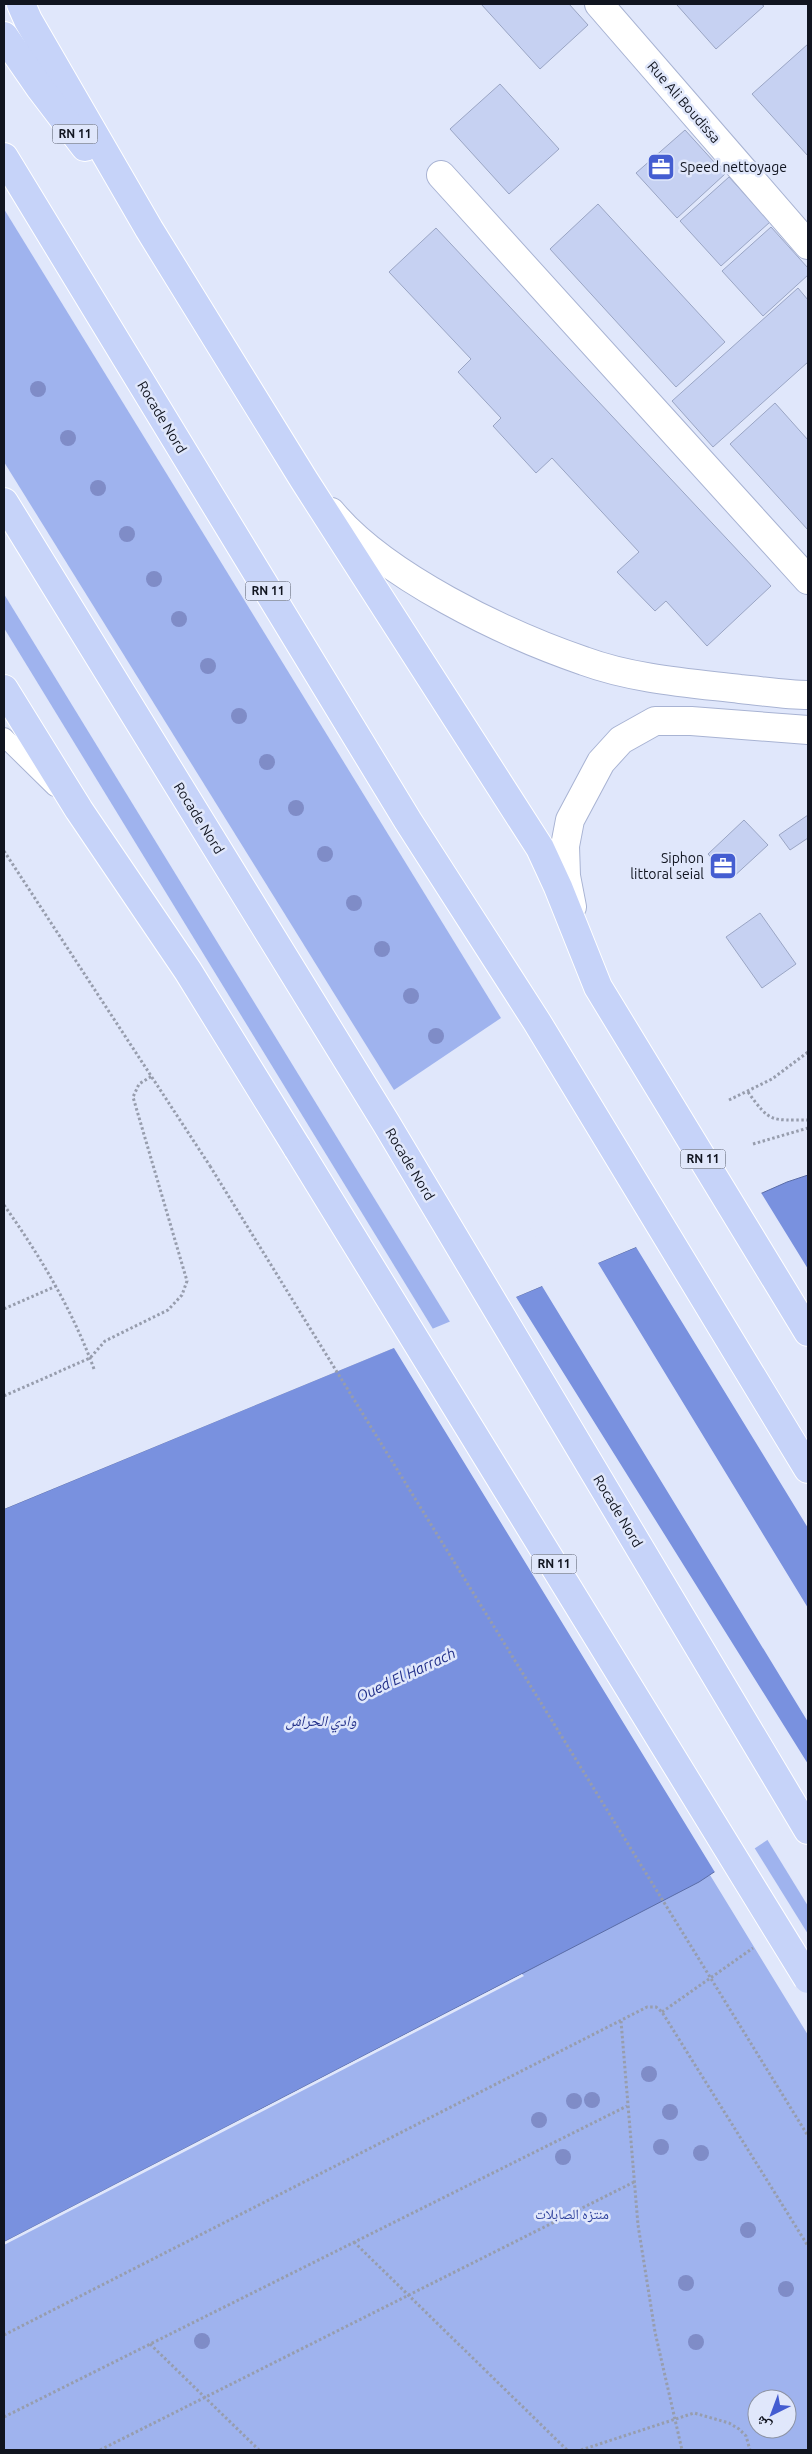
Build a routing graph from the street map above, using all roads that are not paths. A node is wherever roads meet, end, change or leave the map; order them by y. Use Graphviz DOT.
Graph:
graph roads {
  1 [pos="20,4"];
  2 [pos="599,4"];
  3 [pos="4,36"];
  4 [pos="4,156"];
  5 [pos="441,175"];
  6 [pos="149,229"];
  7 [pos="808,242"];
  8 [pos="304,480"];
  9 [pos="4,502"];
  10 [pos="808,580"];
  11 [pos="4,689"];
  12 [pos="808,695"];
  13 [pos="808,730"];
  14 [pos="4,737"];
  15 [pos="79,810"];
  16 [pos="576,931"];
  17 [pos="808,1332"];
  18 [pos="808,1469"];
  19 [pos="808,1830"];
  20 [pos="808,1979"];
  1 -- 6 [label="highway"];
  2 -- 7 [label="main road, Rue Ali Boudissa"];
  3 -- 6 [label="highway, RN 11"];
  4 -- 18 [label="highway, Rocade Nord / RN 11"];
  5 -- 10 [label="main road"];
  6 -- 8 [label="highway, RN 11"];
  8 -- 12 [label="main road"];
  8 -- 16 [label="highway, RN 11"];
  9 -- 19 [label="highway, Rocade Nord"];
  11 -- 15 [label="highway, RN 11"];
  13 -- 16 [label="main road"];
  14 -- 15 [label="lane"];
  15 -- 20 [label="highway, RN 11, bridge"];
  16 -- 17 [label="highway, RN 11"];
}
